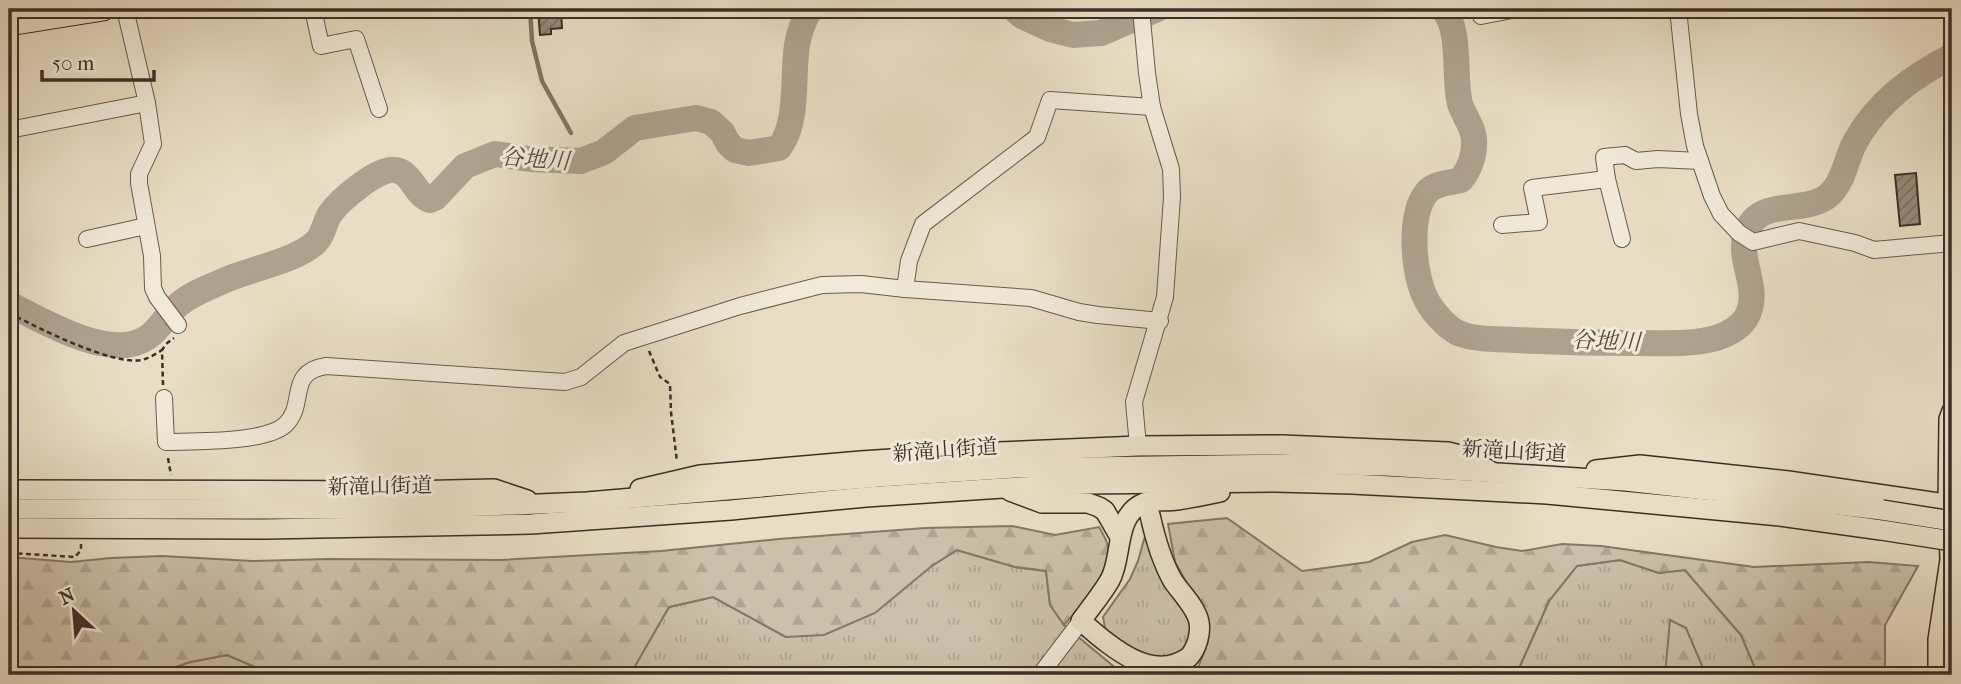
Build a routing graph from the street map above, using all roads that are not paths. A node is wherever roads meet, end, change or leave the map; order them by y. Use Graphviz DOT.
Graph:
graph roads {
  1 [pos="103,9"];
  2 [pos="125,9"];
  3 [pos="313,9"];
  4 [pos="1141,9"];
  5 [pos="1517,9"];
  6 [pos="1678,9"];
  7 [pos="1481,16"];
  8 [pos="9,24"];
  9 [pos="147,103"];
  10 [pos="1152,107"];
  11 [pos="379,109"];
  12 [pos="9,130"];
  13 [pos="1700,161"];
  14 [pos="1607,179"];
  15 [pos="1502,225"];
  16 [pos="146,226"];
  17 [pos="87,239"];
  18 [pos="1622,239"];
  19 [pos="1952,243"];
  20 [pos="905,289"];
  21 [pos="1160,321"];
  22 [pos="178,325"];
  23 [pos="164,398"];
  24 [pos="1952,411"];
  25 [pos="1139,450"];
  26 [pos="1496,474"];
  27 [pos="1549,475"];
  28 [pos="1276,482"];
  29 [pos="1003,488"];
  30 [pos="9,490"];
  31 [pos="587,502"];
  32 [pos="538,504"];
  33 [pos="9,509"];
  34 [pos="1951,510"];
  35 [pos="1150,515"];
  36 [pos="1882,520"];
  37 [pos="9,528"];
  38 [pos="1120,537"];
  39 [pos="1952,541"];
  40 [pos="1081,621"];
  41 [pos="1040,675"];
  42 [pos="1938,675"];
  1 -- 8 [label="highway"];
  2 -- 9 [label="street"];
  3 -- 11 [label="street"];
  4 -- 10 [label="street"];
  5 -- 7 [label="street"];
  6 -- 13 [label="street"];
  9 -- 12 [label="street"];
  9 -- 16 [label="street"];
  10 -- 20 [label="street"];
  10 -- 21 [label="street"];
  13 -- 14 [label="street"];
  13 -- 19 [label="street"];
  14 -- 15 [label="street"];
  14 -- 18 [label="street"];
  16 -- 17 [label="street"];
  16 -- 22 [label="street"];
  20 -- 21 [label="street"];
  20 -- 23 [label="street"];
  21 -- 25 [label="street"];
  24 -- 34 [label="main road"];
  25 -- 26 [label="main road"];
  25 -- 31 [label="main road"];
  26 -- 27 [label="main road, 新滝山街道"];
  26 -- 31 [label="main road, 新滝山街道"];
  27 -- 34 [label="main road"];
  27 -- 36 [label="main road, 新滝山街道"];
  28 -- 29 [label="main road, 新滝山街道"];
  28 -- 36 [label="main road, 新滝山街道"];
  28 -- 38 [label="main road"];
  29 -- 37 [label="main road, 新滝山街道"];
  29 -- 38 [label="main road"];
  30 -- 32 [label="main road"];
  31 -- 32 [label="main road, 新滝山街道"];
  32 -- 33 [label="main road, 新滝山街道"];
  34 -- 36 [label="main road, bridge"];
  34 -- 42 [label="main road"];
  35 -- 40 [label="main road"];
  36 -- 39 [label="main road, bridge"];
  38 -- 40 [label="main road"];
  40 -- 41 [label="street"];
}
